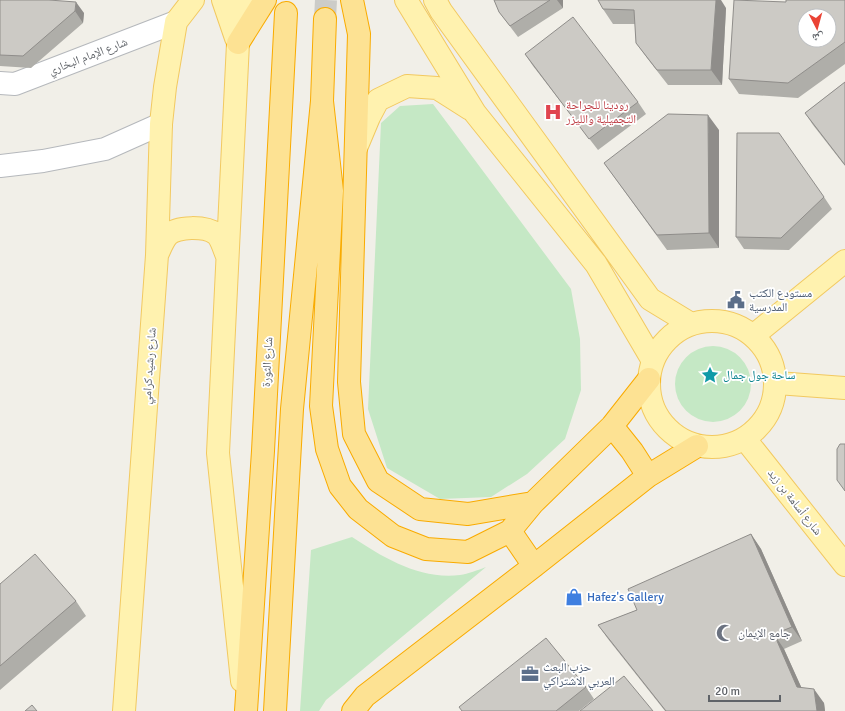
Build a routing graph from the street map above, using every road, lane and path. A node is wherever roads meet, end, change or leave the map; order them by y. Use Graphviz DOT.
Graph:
graph roads {
  1 [pos="193,0"];
  2 [pos="223,0"];
  3 [pos="242,0"];
  4 [pos="264,0"];
  5 [pos="352,0"];
  6 [pos="406,4"];
  7 [pos="439,4"];
  8 [pos="286,13"];
  9 [pos="325,19"];
  10 [pos="176,22"];
  11 [pos="238,42"];
  12 [pos="0,83"];
  13 [pos="322,101"];
  14 [pos="475,113"];
  15 [pos="161,124"];
  16 [pos="356,148"];
  17 [pos="0,166"];
  18 [pos="157,255"];
  19 [pos="226,256"];
  20 [pos="845,261"];
  21 [pos="691,324"];
  22 [pos="754,335"];
  23 [pos="651,370"];
  24 [pos="777,384"];
  25 [pos="845,388"];
  26 [pos="612,426"];
  27 [pos="745,439"];
  28 [pos="697,446"];
  29 [pos="648,476"];
  30 [pos="533,503"];
  31 [pos="510,531"];
  32 [pos="845,565"];
  33 [pos="534,566"];
  34 [pos="124,711"];
  35 [pos="246,711"];
  36 [pos="275,711"];
  37 [pos="353,711"];
  1 -- 10 [label="main road"];
  2 -- 11 [label="main road"];
  3 -- 11 [label="main road"];
  4 -- 11 [label="highway"];
  5 -- 16 [label="highway"];
  6 -- 14 [label="main road"];
  7 -- 21 [label="main road"];
  8 -- 35 [label="highway, شارع الثورة"];
  9 -- 13 [label="highway"];
  10 -- 12 [label="street, شارع الإمام البخاري"];
  10 -- 15 [label="main road, شارع رشيد كرامي"];
  11 -- 19 [label="main road"];
  13 -- 31 [label="highway"];
  13 -- 36 [label="highway"];
  14 -- 16 [label="main road"];
  14 -- 23 [label="main road"];
  15 -- 17 [label="street"];
  15 -- 18 [label="main road, شارع رشيد كرامي"];
  16 -- 30 [label="highway"];
  18 -- 19 [label="main road"];
  18 -- 34 [label="main road, شارع رشيد كرامي"];
  19 -- 35 [label="main road"];
  20 -- 22 [label="main road"];
  21 -- 22 [label="main road"];
  21 -- 23 [label="main road"];
  22 -- 24 [label="main road"];
  23 -- 26 [label="highway"];
  23 -- 28 [label="main road"];
  24 -- 25 [label="main road"];
  24 -- 27 [label="main road"];
  26 -- 29 [label="highway"];
  26 -- 30 [label="highway"];
  27 -- 28 [label="main road"];
  27 -- 32 [label="main road, شارع أسامة بن زيد"];
  28 -- 29 [label="highway"];
  29 -- 33 [label="highway"];
  30 -- 31 [label="highway"];
  31 -- 33 [label="highway"];
  33 -- 37 [label="highway"];
}
